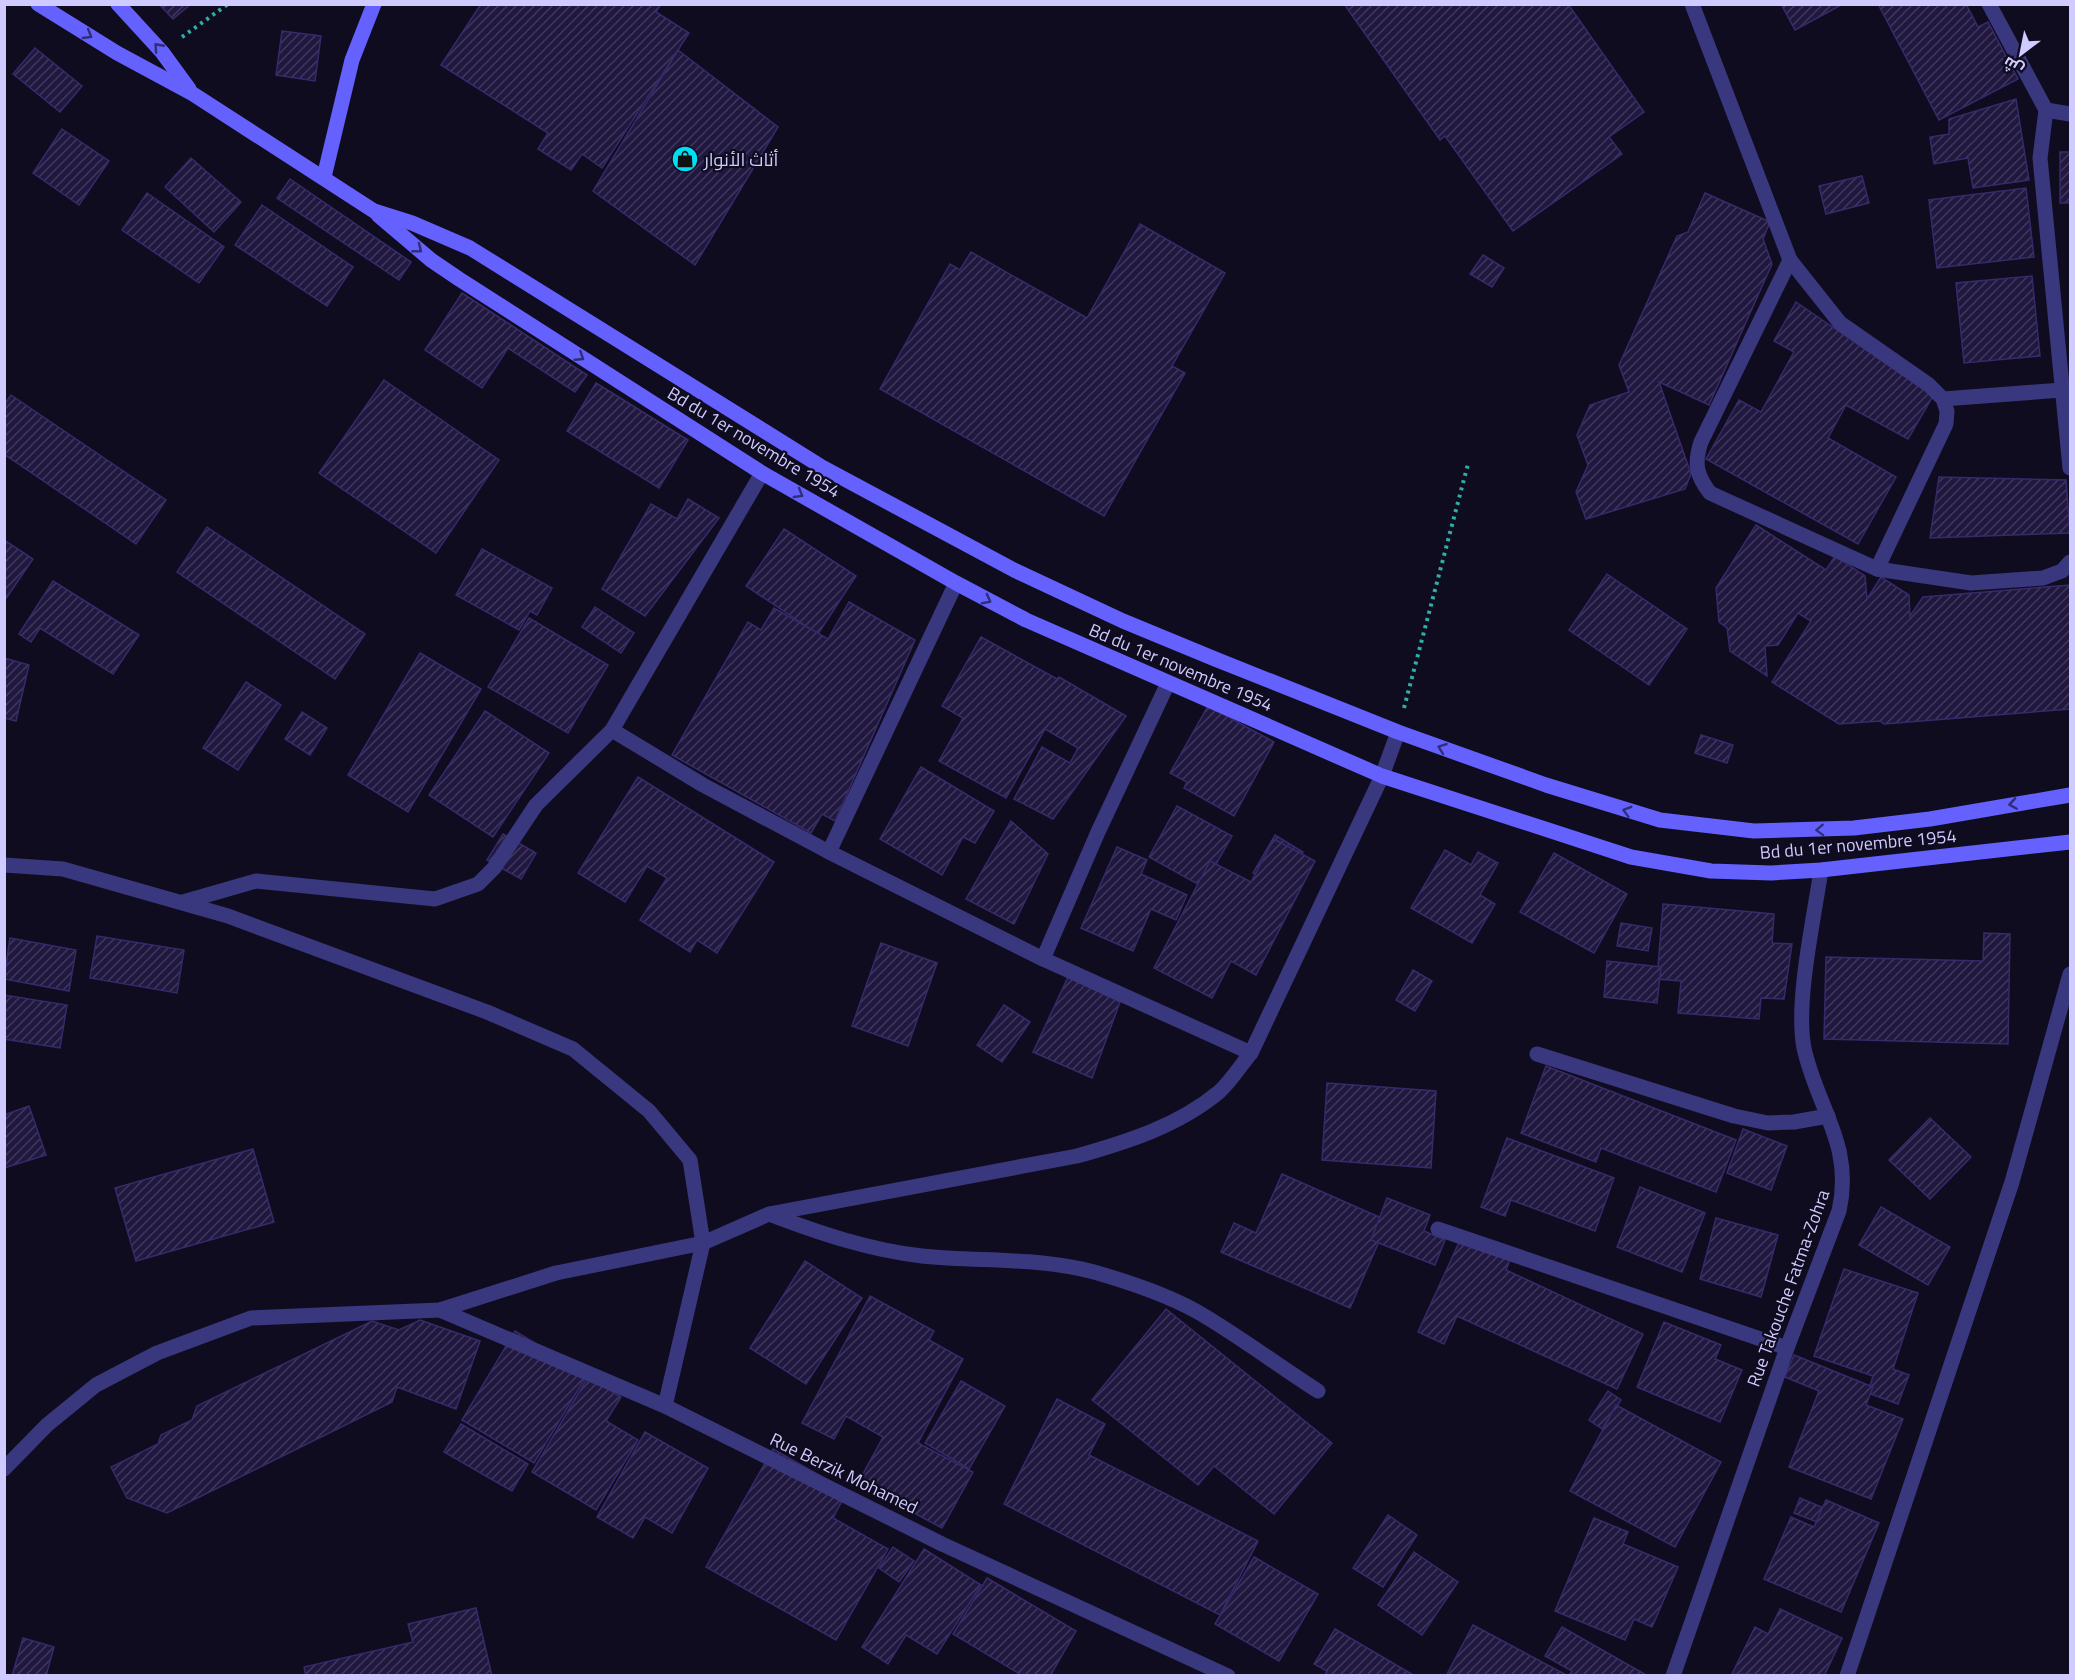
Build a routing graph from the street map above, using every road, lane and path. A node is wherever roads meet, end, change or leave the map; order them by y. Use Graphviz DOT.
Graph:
graph roads {
  1 [pos="38,4"];
  2 [pos="118,4"];
  3 [pos="228,4"];
  4 [pos="374,4"];
  5 [pos="1692,4"];
  6 [pos="1989,4"];
  7 [pos="162,52"];
  8 [pos="193,94"];
  9 [pos="2046,110"];
  10 [pos="2070,114"];
  11 [pos="324,177"];
  12 [pos="374,211"];
  13 [pos="1790,260"];
  14 [pos="2062,390"];
  15 [pos="1943,399"];
  16 [pos="1468,464"];
  17 [pos="2070,468"];
  18 [pos="762,473"];
  19 [pos="2070,562"];
  20 [pos="1877,569"];
  21 [pos="956,583"];
  22 [pos="1168,683"];
  23 [pos="612,730"];
  24 [pos="1398,732"];
  25 [pos="1382,776"];
  26 [pos="2070,795"];
  27 [pos="2070,842"];
  28 [pos="829,852"];
  29 [pos="4,864"];
  30 [pos="1821,870"];
  31 [pos="182,903"];
  32 [pos="1043,959"];
  33 [pos="2070,974"];
  34 [pos="1251,1053"];
  35 [pos="1538,1054"];
  36 [pos="1828,1116"];
  37 [pos="769,1214"];
  38 [pos="1438,1229"];
  39 [pos="703,1243"];
  40 [pos="440,1310"];
  41 [pos="1787,1348"];
  42 [pos="1318,1391"];
  43 [pos="665,1406"];
  44 [pos="4,1469"];
  45 [pos="1228,1676"];
  46 [pos="1673,1676"];
  47 [pos="1847,1676"];
  1 -- 8 [label="street, one-way"];
  7 -- 2 [label="street, one-way"];
  3 -- 7 [label="path"];
  4 -- 11 [label="street"];
  5 -- 13 [label="street"];
  6 -- 9 [label="street"];
  7 -- 8 [label="street"];
  8 -- 11 [label="street"];
  9 -- 10 [label="street"];
  9 -- 14 [label="street"];
  11 -- 12 [label="street"];
  12 -- 18 [label="street, Bd du 1er novembre 1954, one-way"];
  12 -- 24 [label="street"];
  13 -- 15 [label="street"];
  13 -- 20 [label="street"];
  14 -- 15 [label="street"];
  14 -- 17 [label="street"];
  15 -- 20 [label="street"];
  16 -- 24 [label="path"];
  18 -- 21 [label="street, Bd du 1er novembre 1954, one-way"];
  18 -- 23 [label="street"];
  19 -- 20 [label="street"];
  21 -- 22 [label="street, Bd du 1er novembre 1954, one-way"];
  21 -- 28 [label="street"];
  22 -- 25 [label="street, Bd du 1er novembre 1954"];
  22 -- 32 [label="street"];
  23 -- 28 [label="street"];
  23 -- 31 [label="street"];
  24 -- 25 [label="street"];
  26 -- 24 [label="street, one-way"];
  25 -- 30 [label="street, Bd du 1er novembre 1954"];
  25 -- 34 [label="street"];
  27 -- 30 [label="street, Bd du 1er novembre 1954"];
  28 -- 32 [label="street"];
  29 -- 31 [label="street"];
  30 -- 36 [label="street, Rue Takouche Fatma-Zohra"];
  31 -- 39 [label="street"];
  32 -- 34 [label="street"];
  33 -- 47 [label="street"];
  34 -- 37 [label="street"];
  35 -- 36 [label="street"];
  36 -- 41 [label="street, Rue Takouche Fatma-Zohra"];
  37 -- 39 [label="street"];
  37 -- 42 [label="street"];
  38 -- 41 [label="street"];
  39 -- 40 [label="street"];
  39 -- 43 [label="street"];
  40 -- 43 [label="street, Rue Berzik Mohamed"];
  40 -- 44 [label="street"];
  41 -- 46 [label="street, Rue Takouche Fatma-Zohra"];
  43 -- 45 [label="street, Rue Berzik Mohamed"];
}
